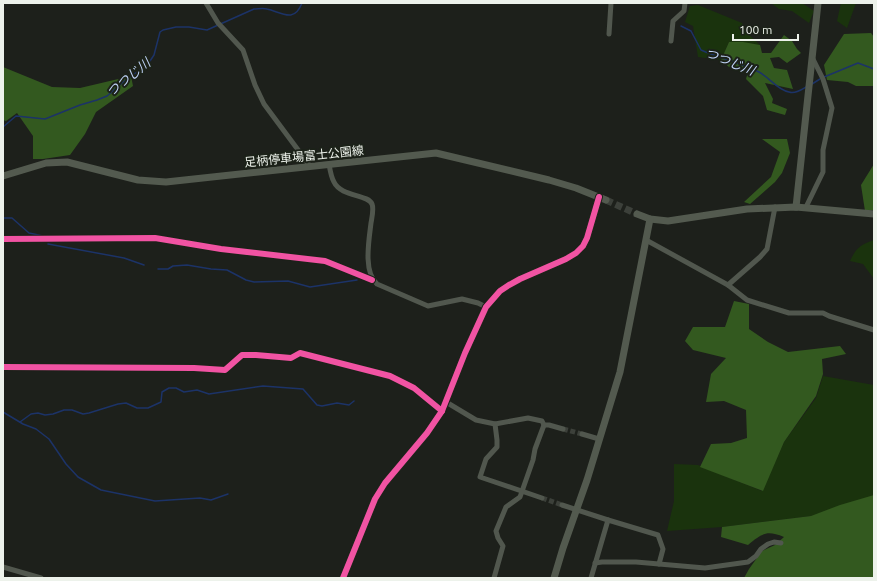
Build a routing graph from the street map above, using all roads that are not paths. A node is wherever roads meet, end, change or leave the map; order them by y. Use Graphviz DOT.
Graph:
graph roads {
  1 [pos="206,3"];
  2 [pos="611,3"];
  3 [pos="685,3"];
  4 [pos="816,4"];
  5 [pos="609,34"];
  6 [pos="671,41"];
  7 [pos="813,59"];
  8 [pos="329,164"];
  9 [pos="310,166"];
  10 [pos="3,176"];
  11 [pos="775,207"];
  12 [pos="796,207"];
  13 [pos="806,207"];
  14 [pos="637,214"];
  15 [pos="874,214"];
  16 [pos="650,219"];
  17 [pos="3,239"];
  18 [pos="646,240"];
  19 [pos="372,280"];
  20 [pos="728,285"];
  21 [pos="486,307"];
  22 [pos="874,330"];
  23 [pos="3,367"];
  24 [pos="446,402"];
  25 [pos="442,411"];
  26 [pos="495,424"];
  27 [pos="544,426"];
  28 [pos="563,429"];
  29 [pos="582,434"];
  30 [pos="599,439"];
  31 [pos="522,492"];
  32 [pos="542,498"];
  33 [pos="562,505"];
  34 [pos="577,510"];
  35 [pos="608,520"];
  36 [pos="781,543"];
  37 [pos="594,563"];
  38 [pos="659,564"];
  39 [pos="3,567"];
  40 [pos="41,578"];
  41 [pos="343,578"];
  42 [pos="494,578"];
  43 [pos="554,578"];
  44 [pos="591,578"];
  1 -- 9 [label="street"];
  2 -- 5 [label="street"];
  3 -- 6 [label="street"];
  4 -- 7 [label="street"];
  7 -- 12 [label="street"];
  7 -- 13 [label="street"];
  8 -- 9 [label="street, 足柄停車場富士公園線"];
  8 -- 19 [label="street"];
  8 -- 21 [label="street, 足柄停車場富士公園線"];
  9 -- 10 [label="street, 足柄停車場富士公園線"];
  11 -- 12 [label="street"];
  11 -- 16 [label="street"];
  11 -- 20 [label="street"];
  12 -- 13 [label="street"];
  13 -- 15 [label="street"];
  14 -- 16 [label="street"];
  16 -- 18 [label="street"];
  17 -- 19 [label="street"];
  18 -- 20 [label="street"];
  18 -- 30 [label="street"];
  19 -- 21 [label="street"];
  20 -- 22 [label="street"];
  21 -- 24 [label="street"];
  23 -- 25 [label="street"];
  24 -- 25 [label="street"];
  24 -- 26 [label="street"];
  25 -- 41 [label="street"];
  26 -- 27 [label="street"];
  26 -- 31 [label="street"];
  27 -- 28 [label="street"];
  27 -- 31 [label="street"];
  29 -- 30 [label="street"];
  30 -- 34 [label="street"];
  31 -- 32 [label="street"];
  31 -- 42 [label="street"];
  33 -- 34 [label="street"];
  34 -- 35 [label="street"];
  34 -- 43 [label="street"];
  35 -- 37 [label="street"];
  35 -- 38 [label="street"];
  36 -- 38 [label="street"];
  37 -- 38 [label="street"];
  37 -- 44 [label="street"];
  39 -- 40 [label="street"];
}
